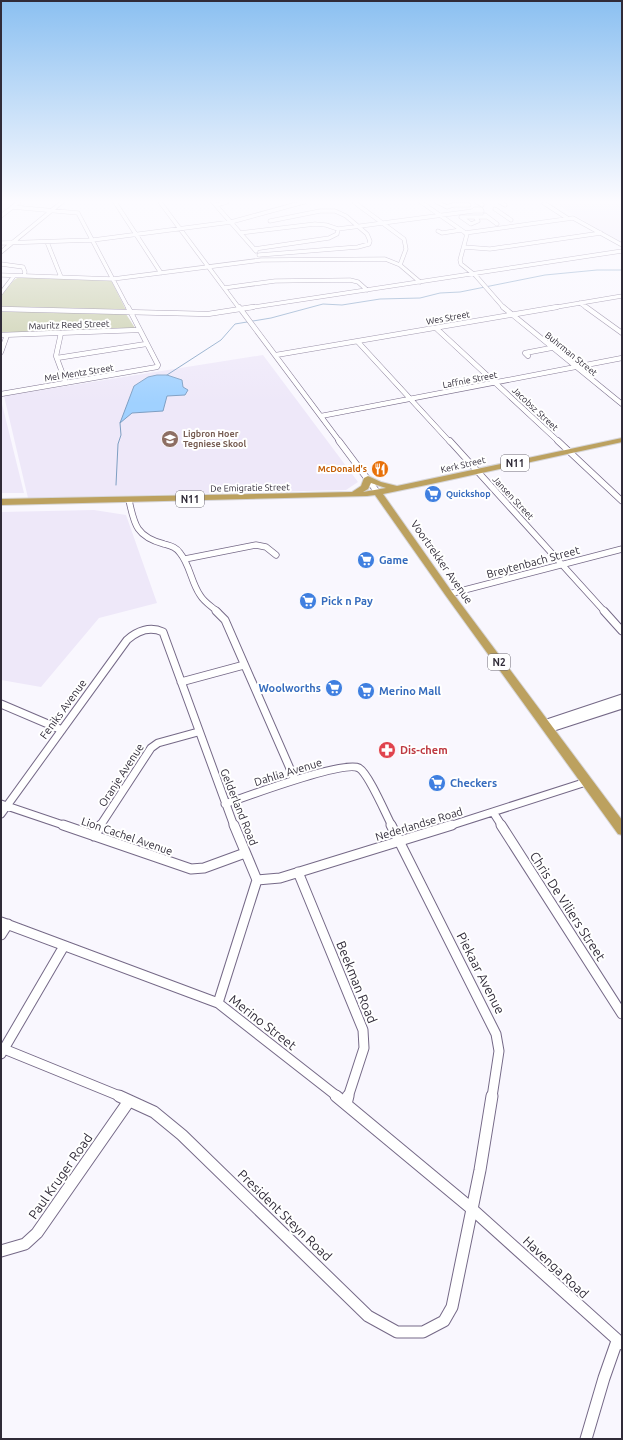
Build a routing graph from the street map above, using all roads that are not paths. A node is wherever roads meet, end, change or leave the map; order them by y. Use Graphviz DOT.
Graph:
graph roads {
  1 [pos="24,269"];
  2 [pos="58,269"];
  3 [pos="108,269"];
  4 [pos="159,269"];
  5 [pos="191,269"];
  6 [pos="210,269"];
  7 [pos="404,269"];
  8 [pos="468,269"];
  9 [pos="505,269"];
  10 [pos="161,273"];
  11 [pos="474,274"];
  12 [pos="1,275"];
  13 [pos="14,276"];
  14 [pos="24,276"];
  15 [pos="61,277"];
  16 [pos="113,279"];
  17 [pos="420,282"];
  18 [pos="224,288"];
  19 [pos="367,290"];
  20 [pos="1,293"];
  21 [pos="622,296"];
  22 [pos="580,304"];
  23 [pos="1,309"];
  24 [pos="240,310"];
  25 [pos="131,313"];
  26 [pos="512,315"];
  27 [pos="437,329"];
  28 [pos="138,330"];
  29 [pos="61,333"];
  30 [pos="622,333"];
  31 [pos="1,335"];
  32 [pos="7,335"];
  33 [pos="358,342"];
  34 [pos="146,344"];
  35 [pos="551,348"];
  36 [pos="1,352"];
  37 [pos="276,355"];
  38 [pos="528,356"];
  39 [pos="57,358"];
  40 [pos="622,358"];
  41 [pos="575,367"];
  42 [pos="66,383"];
  43 [pos="496,383"];
  44 [pos="1,394"];
  45 [pos="411,399"];
  46 [pos="622,404"];
  47 [pos="321,416"];
  48 [pos="622,440"];
  49 [pos="568,451"];
  50 [pos="478,472"];
  51 [pos="368,478"];
  52 [pos="405,488"];
  53 [pos="378,493"];
  54 [pos="354,495"];
  55 [pos="129,500"];
  56 [pos="622,501"];
  57 [pos="1,502"];
  58 [pos="388,507"];
  59 [pos="622,548"];
  60 [pos="276,555"];
  61 [pos="185,559"];
  62 [pos="564,564"];
  63 [pos="450,594"];
  64 [pos="152,629"];
  65 [pos="622,631"];
  66 [pos="244,665"];
  67 [pos="181,682"];
  68 [pos="622,698"];
  69 [pos="1,704"];
  70 [pos="622,705"];
  71 [pos="546,726"];
  72 [pos="62,730"];
  73 [pos="198,732"];
  74 [pos="359,768"];
  75 [pos="295,780"];
  76 [pos="586,782"];
  77 [pos="225,804"];
  78 [pos="4,805"];
  79 [pos="493,812"];
  80 [pos="1,814"];
  81 [pos="622,830"];
  82 [pos="94,836"];
  83 [pos="400,842"];
  84 [pos="245,853"];
  85 [pos="298,872"];
  86 [pos="257,880"];
  87 [pos="4,923"];
  88 [pos="1,935"];
  89 [pos="64,946"];
  90 [pos="218,1003"];
  91 [pos="622,1014"];
  92 [pos="2,1051"];
  93 [pos="129,1100"];
  94 [pos="346,1104"];
  95 [pos="472,1209"];
  96 [pos="1,1251"];
  97 [pos="619,1343"];
  98 [pos="586,1439"];
  1 -- 14 [label="street"];
  2 -- 15 [label="street"];
  3 -- 16 [label="street"];
  4 -- 10 [label="street"];
  5 -- 10 [label="street"];
  6 -- 18 [label="street, Voortrekker Avenue"];
  7 -- 17 [label="street"];
  8 -- 11 [label="street, Buhrman Street"];
  9 -- 11 [label="street"];
  10 -- 16 [label="street"];
  11 -- 17 [label="street"];
  11 -- 26 [label="street, Buhrman Street"];
  12 -- 13 [label="street"];
  13 -- 14 [label="street"];
  13 -- 20 [label="street"];
  14 -- 15 [label="street"];
  15 -- 16 [label="street"];
  16 -- 25 [label="street"];
  17 -- 19 [label="street"];
  18 -- 19 [label="street"];
  18 -- 24 [label="street, Voortrekker Avenue"];
  19 -- 24 [label="street"];
  21 -- 22 [label="street, Wes Street"];
  22 -- 26 [label="street, Wes Street"];
  22 -- 30 [label="street"];
  23 -- 25 [label="street"];
  24 -- 25 [label="street"];
  24 -- 37 [label="street, Voortrekker Avenue"];
  25 -- 28 [label="street"];
  26 -- 27 [label="street, Wes Street"];
  26 -- 35 [label="street, Buhrman Street"];
  27 -- 33 [label="street, Wes Street"];
  27 -- 43 [label="street, Jacobsz Street"];
  28 -- 29 [label="street, Mauritz Reed Street"];
  28 -- 34 [label="street"];
  29 -- 32 [label="street, Mauritz Reed Street"];
  29 -- 39 [label="street"];
  31 -- 32 [label="street, Mauritz Reed Street"];
  32 -- 36 [label="street"];
  33 -- 37 [label="street, Wes Street"];
  33 -- 45 [label="street, Jansen Street"];
  34 -- 39 [label="street"];
  34 -- 42 [label="street, Mel Mentz Street"];
  35 -- 38 [label="street"];
  35 -- 41 [label="street, Buhrman Street"];
  37 -- 47 [label="street, Voortrekker Avenue"];
  39 -- 42 [label="street"];
  40 -- 41 [label="street, Laffnie Street"];
  41 -- 43 [label="street, Laffnie Street"];
  41 -- 46 [label="street, Buhrman Street"];
  42 -- 44 [label="street, Mel Mentz Street"];
  43 -- 45 [label="street, Laffnie Street"];
  43 -- 49 [label="street, Jacobsz Street"];
  45 -- 47 [label="street, Laffnie Street"];
  45 -- 50 [label="street, Jansen Street"];
  47 -- 51 [label="street, Voortrekker Avenue"];
  48 -- 49 [label="highway, Kerk Street / N11"];
  49 -- 50 [label="highway, Kerk Street / N11"];
  49 -- 56 [label="street, Jacobsz Street"];
  50 -- 52 [label="highway, Kerk Street / N11"];
  50 -- 62 [label="street, Jansen Street"];
  51 -- 52 [label="highway"];
  51 -- 53 [label="street, Voortrekker Avenue"];
  51 -- 54 [label="highway"];
  52 -- 53 [label="highway, Kerk Street / N11"];
  52 -- 58 [label="highway"];
  53 -- 54 [label="highway, De Emigratie Street / N11"];
  53 -- 58 [label="highway, Voortrekker Avenue / N2"];
  54 -- 55 [label="highway, De Emigratie Street / N11"];
  54 -- 58 [label="highway"];
  55 -- 57 [label="highway, De Emigratie Street / N11"];
  55 -- 61 [label="street"];
  58 -- 63 [label="highway, Voortrekker Avenue / N2"];
  59 -- 62 [label="street, Breytenbach Street"];
  60 -- 61 [label="street"];
  61 -- 66 [label="street"];
  62 -- 63 [label="street, Breytenbach Street"];
  62 -- 65 [label="street, Jansen Street"];
  63 -- 71 [label="highway, Voortrekker Avenue / N2"];
  64 -- 67 [label="street, Gelderland Road"];
  64 -- 72 [label="street, Feniks Avenue"];
  66 -- 67 [label="street"];
  66 -- 75 [label="street"];
  67 -- 73 [label="street, Gelderland Road"];
  68 -- 71 [label="street"];
  69 -- 72 [label="street"];
  70 -- 71 [label="street"];
  71 -- 76 [label="highway, Voortrekker Avenue / N2"];
  72 -- 78 [label="street, Feniks Avenue"];
  73 -- 77 [label="street, Gelderland Road"];
  73 -- 82 [label="street, Oranje Avenue"];
  74 -- 75 [label="street, Dahlia Avenue"];
  74 -- 83 [label="street, Piekaar Avenue"];
  75 -- 77 [label="street, Dahlia Avenue"];
  76 -- 79 [label="street, Nederlandse Road"];
  76 -- 81 [label="highway, Voortrekker Avenue / N2"];
  77 -- 84 [label="street, Gelderland Road"];
  78 -- 80 [label="street, Feniks Avenue"];
  78 -- 82 [label="street, Lion Cachel Avenue"];
  79 -- 83 [label="street, Nederlandse Road"];
  79 -- 91 [label="street, Chris De Viliers Street"];
  82 -- 84 [label="street, Lion Cachel Avenue"];
  83 -- 85 [label="street, Nederlandse Road"];
  83 -- 95 [label="street, Piekaar Avenue"];
  84 -- 86 [label="street, Gelderland Road"];
  85 -- 86 [label="street, Nederlandse Road"];
  85 -- 94 [label="street, Beekman Road"];
  86 -- 90 [label="street"];
  87 -- 88 [label="street"];
  87 -- 89 [label="street, Merino Street"];
  89 -- 90 [label="street, Merino Street"];
  89 -- 92 [label="street"];
  90 -- 94 [label="street, Merino Street"];
  92 -- 93 [label="street, President Steyn Road"];
  93 -- 95 [label="street, President Steyn Road"];
  93 -- 96 [label="street, Paul Kruger Road"];
  94 -- 95 [label="street, Merino Street"];
  95 -- 97 [label="street, Havenga Road"];
  97 -- 98 [label="street"];
}
